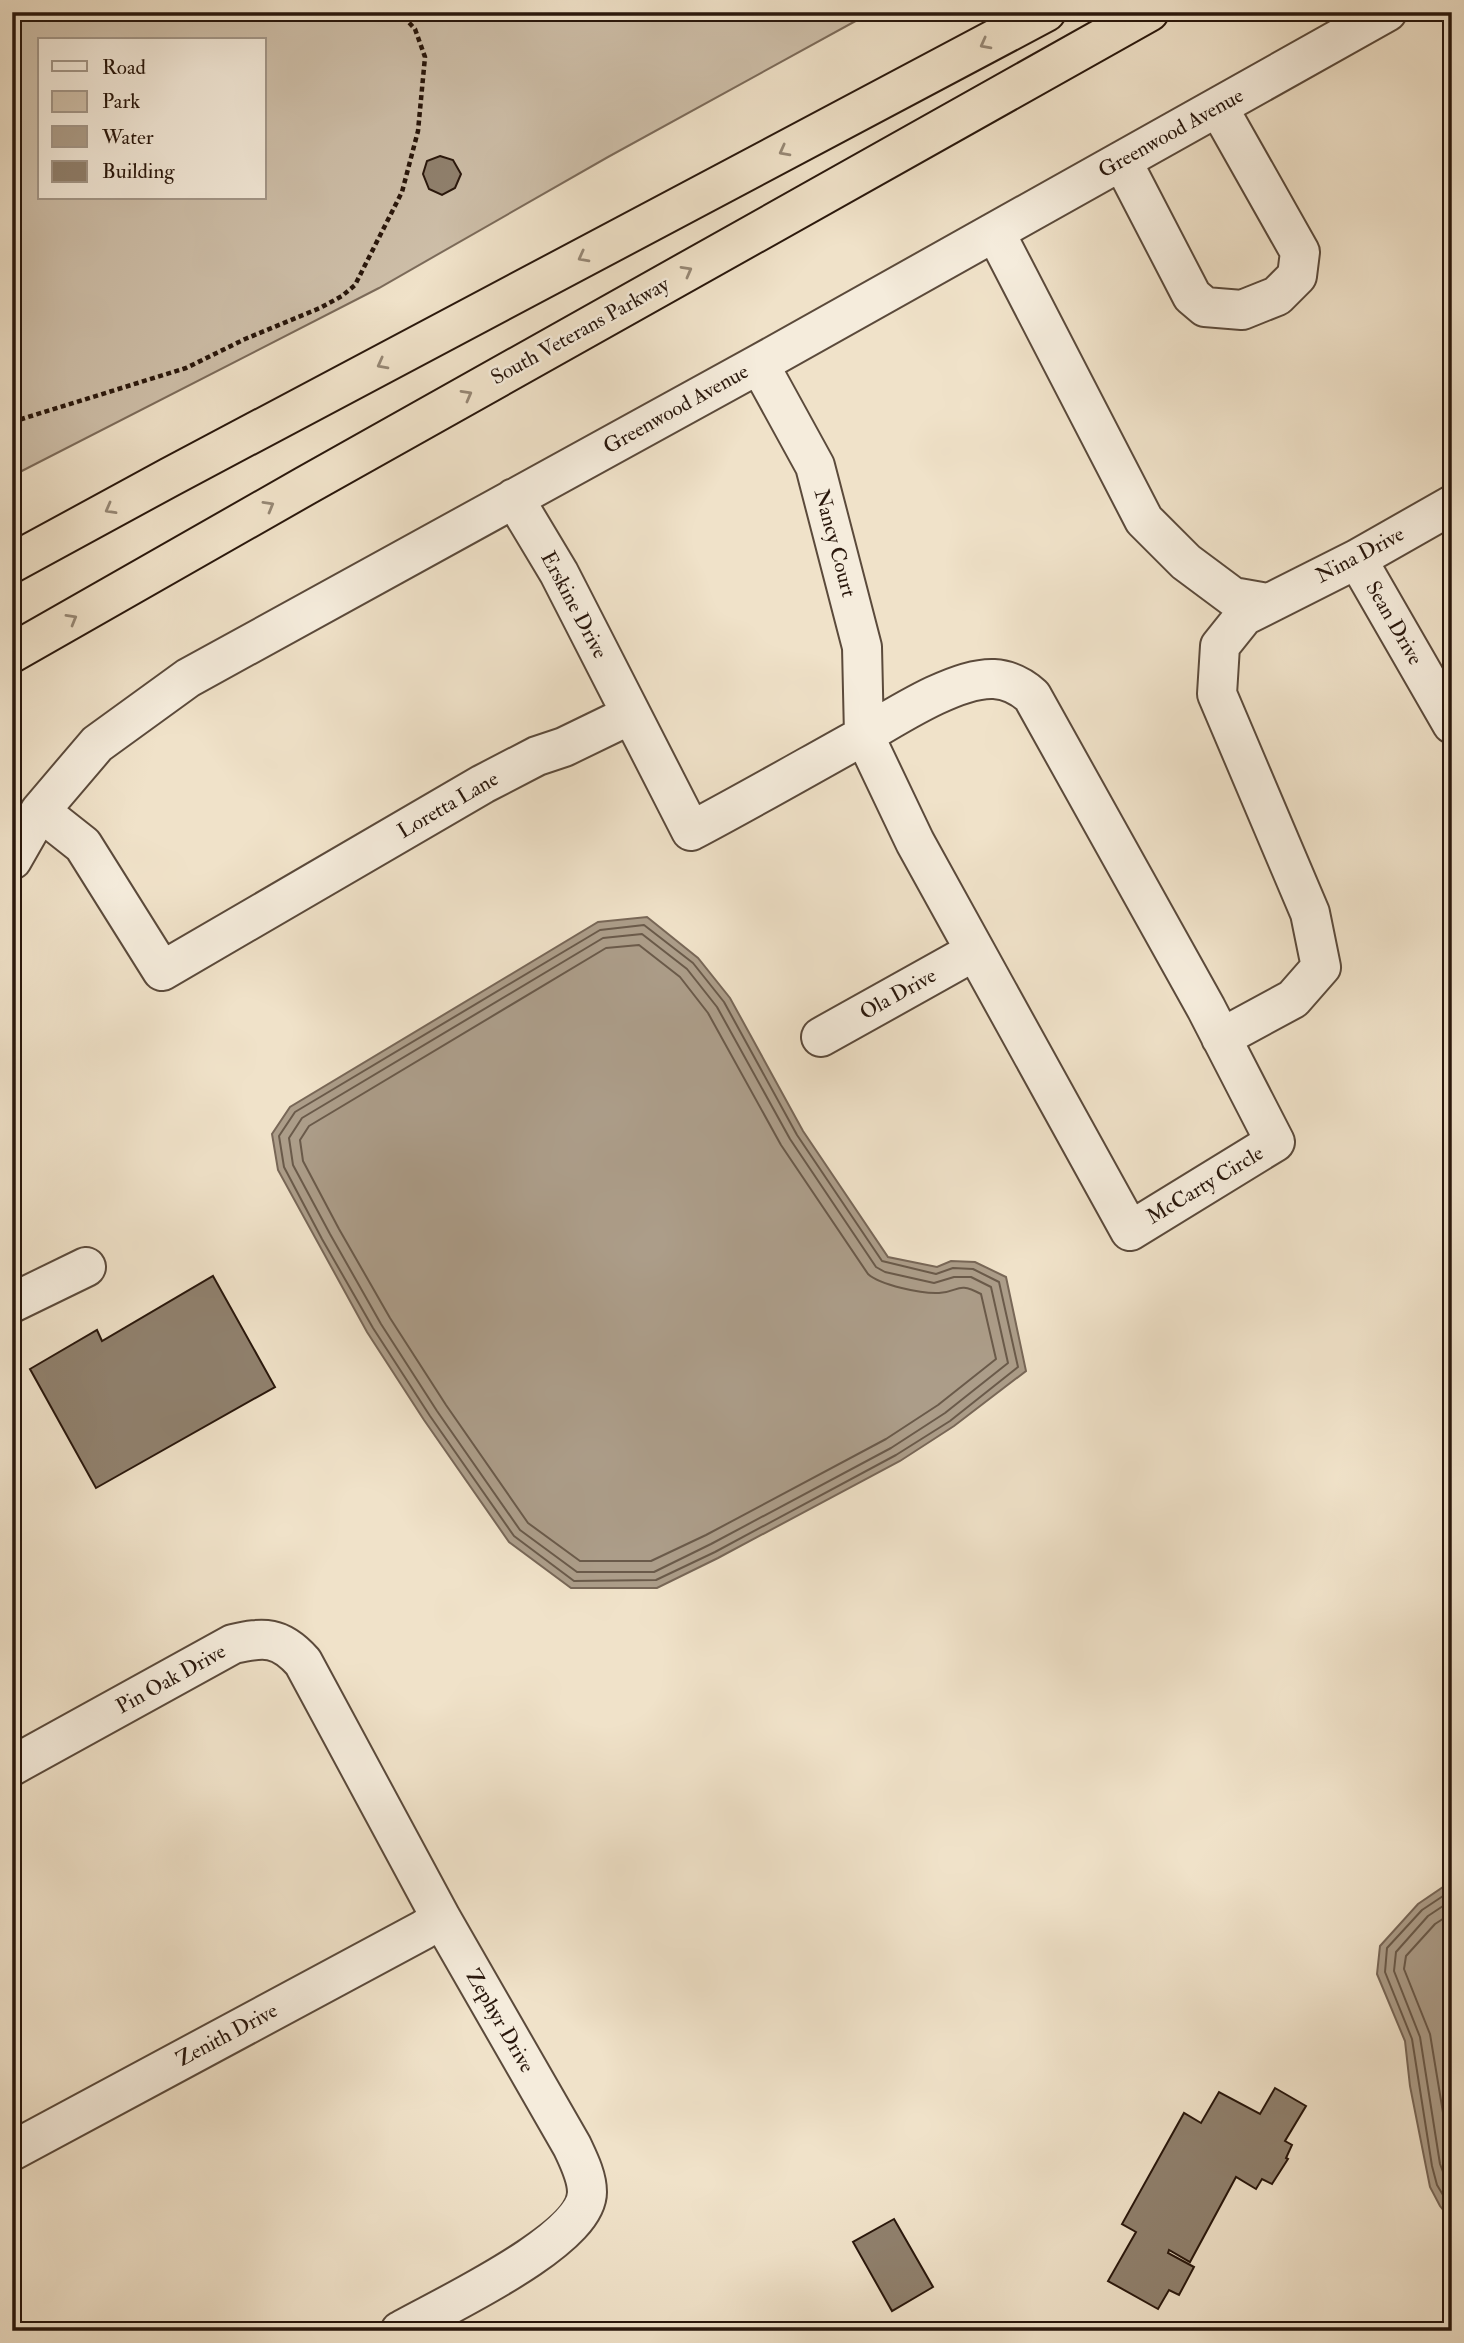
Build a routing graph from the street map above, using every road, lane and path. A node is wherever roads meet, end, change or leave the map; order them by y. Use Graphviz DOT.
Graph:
graph roads {
  1 [pos="100,12"];
  2 [pos="145,12"];
  3 [pos="399,12"];
  4 [pos="1046,12"];
  5 [pos="1149,12"];
  6 [pos="1387,12"];
  7 [pos="1218,107"];
  8 [pos="1122,161"];
  9 [pos="995,232"];
  10 [pos="759,364"];
  11 [pos="12,422"];
  12 [pos="514,498"];
  13 [pos="1452,505"];
  14 [pos="1357,559"];
  15 [pos="12,564"];
  16 [pos="1267,603"];
  17 [pos="12,653"];
  18 [pos="630,715"];
  19 [pos="1452,724"];
  20 [pos="864,735"];
  21 [pos="40,811"];
  22 [pos="12,860"];
  23 [pos="975,951"];
  24 [pos="821,1037"];
  25 [pos="1221,1038"];
  26 [pos="86,1267"];
  27 [pos="12,1303"];
  28 [pos="12,1766"];
  29 [pos="398,1838"];
  30 [pos="441,1918"];
  31 [pos="12,2151"];
  32 [pos="400,2331"];
  1 -- 2 [label="path"];
  3 -- 11 [label="path"];
  4 -- 15 [label="highway, one-way"];
  17 -- 5 [label="highway, South Veterans Parkway, one-way"];
  6 -- 7 [label="street, Greenwood Avenue"];
  7 -- 8 [label="street, Greenwood Avenue"];
  7 -- 8 [label="street"];
  8 -- 9 [label="street, Greenwood Avenue"];
  9 -- 10 [label="street, Greenwood Avenue"];
  9 -- 16 [label="street"];
  10 -- 12 [label="street, Greenwood Avenue"];
  10 -- 20 [label="street, Nancy Court"];
  12 -- 18 [label="street, Erskine Drive"];
  12 -- 21 [label="street, Greenwood Avenue"];
  13 -- 14 [label="street, Nina Drive"];
  14 -- 16 [label="street, Nina Drive"];
  14 -- 19 [label="street, Sean Drive"];
  16 -- 25 [label="street, Nina Drive"];
  18 -- 20 [label="street"];
  18 -- 21 [label="street, Loretta Lane"];
  20 -- 23 [label="street, McCarty Circle"];
  20 -- 25 [label="street, McCarty Circle"];
  21 -- 22 [label="street, Greenwood Avenue"];
  23 -- 24 [label="street, Ola Drive"];
  23 -- 25 [label="street, McCarty Circle"];
  26 -- 27 [label="street"];
  28 -- 29 [label="street, Pin Oak Drive"];
  29 -- 30 [label="street, Zephyr Drive"];
  30 -- 31 [label="street, Zenith Drive"];
  30 -- 32 [label="street, Zephyr Drive"];
}
